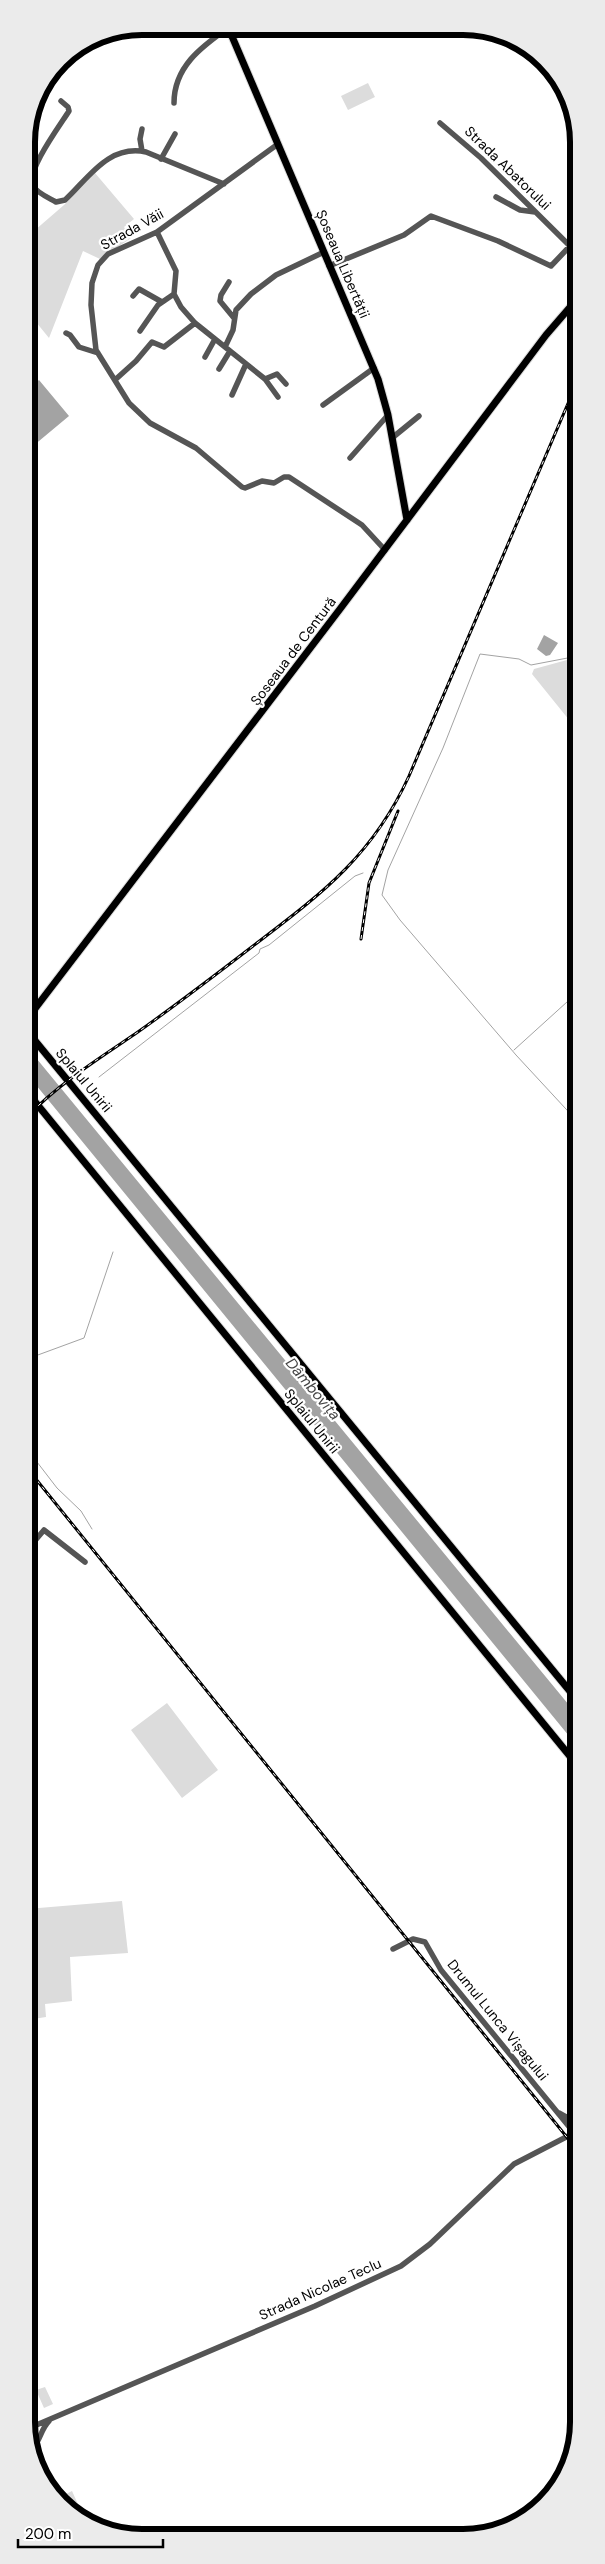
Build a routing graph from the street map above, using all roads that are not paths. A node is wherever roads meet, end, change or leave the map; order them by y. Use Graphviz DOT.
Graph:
graph roads {
  1 [pos="218,35"];
  2 [pos="231,35"];
  3 [pos="61,101"];
  4 [pos="174,103"];
  5 [pos="440,122"];
  6 [pos="142,129"];
  7 [pos="175,134"];
  8 [pos="278,144"];
  9 [pos="142,151"];
  10 [pos="162,160"];
  11 [pos="35,171"];
  12 [pos="224,184"];
  13 [pos="35,186"];
  14 [pos="496,197"];
  15 [pos="537,213"];
  16 [pos="157,232"];
  17 [pos="570,246"];
  18 [pos="324,252"];
  19 [pos="330,266"];
  20 [pos="229,282"];
  21 [pos="174,294"];
  22 [pos="133,296"];
  23 [pos="162,302"];
  24 [pos="570,307"];
  25 [pos="234,318"];
  26 [pos="196,323"];
  27 [pos="140,331"];
  28 [pos="66,333"];
  29 [pos="215,339"];
  30 [pos="227,349"];
  31 [pos="98,353"];
  32 [pos="205,357"];
  33 [pos="246,364"];
  34 [pos="374,368"];
  35 [pos="219,369"];
  36 [pos="116,379"];
  37 [pos="265,379"];
  38 [pos="286,384"];
  39 [pos="232,395"];
  40 [pos="278,397"];
  41 [pos="323,405"];
  42 [pos="388,415"];
  43 [pos="419,416"];
  44 [pos="392,438"];
  45 [pos="350,458"];
  46 [pos="407,520"];
  47 [pos="385,550"];
  48 [pos="35,1008"];
  49 [pos="35,1041"];
  50 [pos="35,1102"];
  51 [pos="35,1541"];
  52 [pos="85,1562"];
  53 [pos="570,1691"];
  54 [pos="570,1756"];
  55 [pos="393,1949"];
  56 [pos="556,2110"];
  57 [pos="570,2118"];
  58 [pos="570,2130"];
  59 [pos="570,2132"];
  60 [pos="51,2419"];
  61 [pos="35,2423"];
  62 [pos="35,2426"];
  63 [pos="36,2439"];
  1 -- 4 [label="street"];
  2 -- 8 [label="main road, Șoseaua Libertății"];
  3 -- 11 [label="street"];
  5 -- 15 [label="street, Strada Abatorului"];
  6 -- 9 [label="street"];
  7 -- 10 [label="street"];
  8 -- 12 [label="street, Strada Văii"];
  8 -- 18 [label="main road, Șoseaua Libertății"];
  9 -- 10 [label="street"];
  9 -- 13 [label="street"];
  10 -- 12 [label="street"];
  12 -- 16 [label="street, Strada Văii"];
  14 -- 15 [label="street"];
  15 -- 17 [label="street, Strada Abatorului"];
  16 -- 21 [label="street"];
  16 -- 31 [label="street, Strada Văii"];
  17 -- 19 [label="street"];
  18 -- 19 [label="main road, Șoseaua Libertății"];
  18 -- 25 [label="street"];
  19 -- 34 [label="main road, Șoseaua Libertății"];
  20 -- 25 [label="street"];
  21 -- 23 [label="street"];
  21 -- 26 [label="street"];
  22 -- 23 [label="street"];
  23 -- 27 [label="street"];
  24 -- 46 [label="main road, Șoseaua de Centură"];
  25 -- 30 [label="street"];
  26 -- 29 [label="street"];
  26 -- 36 [label="street"];
  28 -- 31 [label="street"];
  29 -- 30 [label="street"];
  29 -- 32 [label="street"];
  30 -- 33 [label="street"];
  30 -- 35 [label="street"];
  31 -- 36 [label="street, Strada Văii"];
  33 -- 37 [label="street"];
  33 -- 39 [label="street"];
  34 -- 41 [label="street"];
  34 -- 42 [label="main road, Șoseaua Libertății"];
  36 -- 47 [label="street, Strada Văii"];
  37 -- 38 [label="street"];
  37 -- 40 [label="street"];
  42 -- 44 [label="main road, Șoseaua Libertății"];
  42 -- 45 [label="street"];
  43 -- 44 [label="street"];
  44 -- 46 [label="main road, Șoseaua Libertății"];
  46 -- 47 [label="main road, Șoseaua de Centură"];
  47 -- 48 [label="main road, Șoseaua de Centură"];
  49 -- 53 [label="main road, Splaiul Unirii"];
  50 -- 54 [label="main road, Splaiul Unirii"];
  51 -- 52 [label="street"];
  55 -- 56 [label="street, Drumul Lunca Vișagului"];
  56 -- 57 [label="street, Drumul Lunca Vișagului"];
  56 -- 58 [label="street, Drumul Lunca Vișagului"];
  59 -- 60 [label="street, Strada Nicolae Teclu"];
  60 -- 61 [label="street"];
  60 -- 62 [label="street"];
  60 -- 63 [label="street"];
}
